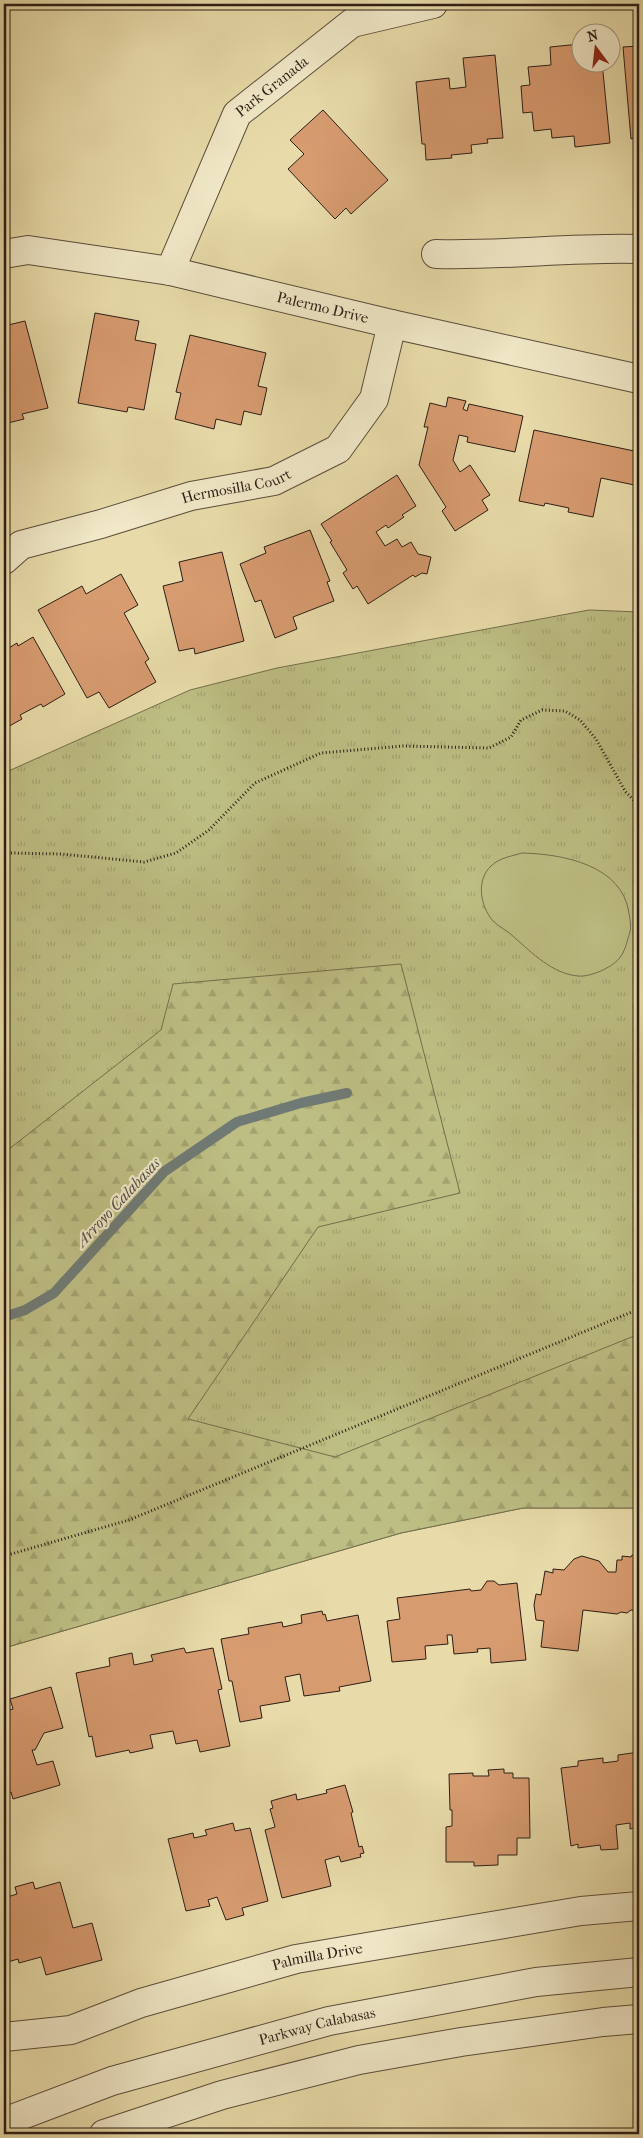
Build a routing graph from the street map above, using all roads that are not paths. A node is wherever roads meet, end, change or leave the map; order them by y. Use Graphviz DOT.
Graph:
graph roads {
  1 [pos="432,4"];
  2 [pos="639,249"];
  3 [pos="4,254"];
  4 [pos="436,254"];
  5 [pos="170,271"];
  6 [pos="392,324"];
  7 [pos="639,379"];
  8 [pos="4,560"];
  9 [pos="639,1906"];
  10 [pos="639,1972"];
  11 [pos="639,2019"];
  12 [pos="4,2038"];
  13 [pos="4,2122"];
  14 [pos="104,2134"];
  1 -- 5 [label="street, Park Granada"];
  2 -- 4 [label="street"];
  3 -- 5 [label="street, Palermo Drive"];
  5 -- 6 [label="street, Palermo Drive"];
  6 -- 7 [label="street, Palermo Drive"];
  6 -- 8 [label="street, Hermosilla Court"];
  9 -- 12 [label="street, Palmilla Drive"];
  10 -- 13 [label="street, Parkway Calabasas"];
  11 -- 14 [label="street"];
}
